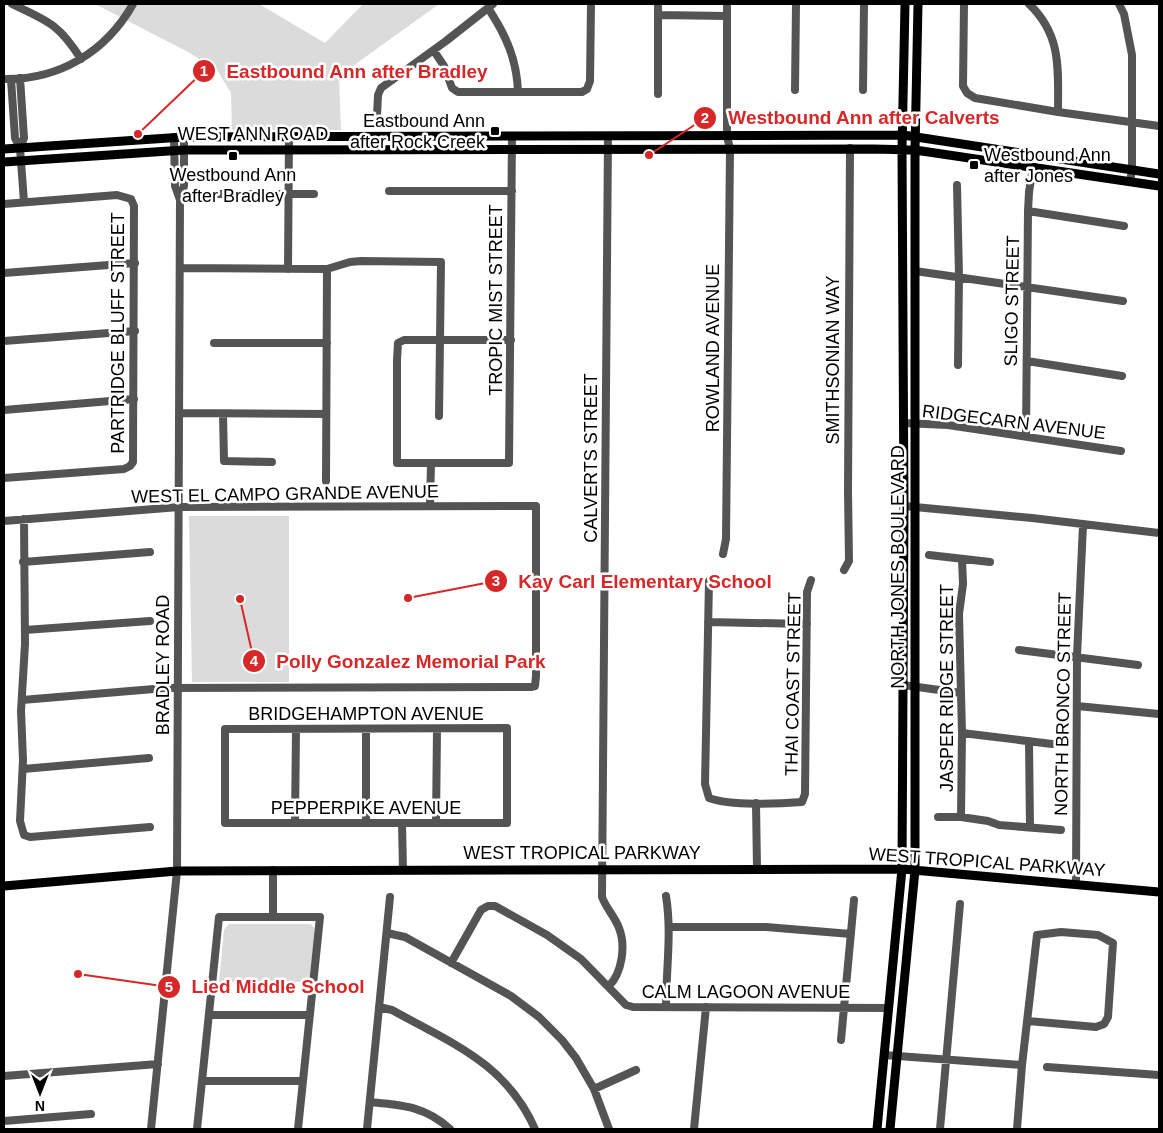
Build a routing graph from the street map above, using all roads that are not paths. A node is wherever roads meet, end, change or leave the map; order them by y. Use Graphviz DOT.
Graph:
graph roads {
  1 [pos="12,4"];
  2 [pos="133,4"];
  3 [pos="591,4"];
  4 [pos="658,4"];
  5 [pos="727,4"];
  6 [pos="796,4"];
  7 [pos="864,4"];
  8 [pos="905,4"];
  9 [pos="918,4"];
  10 [pos="964,4"];
  11 [pos="1029,4"];
  12 [pos="1119,4"];
  13 [pos="491,6"];
  14 [pos="658,15"];
  15 [pos="727,16"];
  16 [pos="434,51"];
  17 [pos="81,59"];
  18 [pos="20,78"];
  19 [pos="7,79"];
  20 [pos="795,90"];
  21 [pos="863,90"];
  22 [pos="518,92"];
  23 [pos="658,94"];
  24 [pos="1058,112"];
  25 [pos="377,116"];
  26 [pos="1132,122"];
  27 [pos="1159,126"];
  28 [pos="289,136"];
  29 [pos="512,136"];
  30 [pos="608,136"];
  31 [pos="903,136"];
  32 [pos="174,137"];
  33 [pos="184,137"];
  34 [pos="916,137"];
  35 [pos="728,143"];
  36 [pos="20,148"];
  37 [pos="850,148"];
  38 [pos="4,149"];
  39 [pos="289,149"];
  40 [pos="902,149"];
  41 [pos="175,150"];
  42 [pos="184,150"];
  43 [pos="512,150"];
  44 [pos="608,150"];
  45 [pos="916,150"];
  46 [pos="1069,160"];
  47 [pos="21,161"];
  48 [pos="4,162"];
  49 [pos="1033,167"];
  50 [pos="1132,170"];
  51 [pos="1159,174"];
  52 [pos="1130,182"];
  53 [pos="958,185"];
  54 [pos="1159,186"];
  55 [pos="389,191"];
  56 [pos="512,191"];
  57 [pos="214,194"];
  58 [pos="289,194"];
  59 [pos="314,194"];
  60 [pos="180,200"];
  61 [pos="24,202"];
  62 [pos="4,204"];
  63 [pos="1028,211"];
  64 [pos="1124,226"];
  65 [pos="135,263"];
  66 [pos="180,268"];
  67 [pos="288,269"];
  68 [pos="327,269"];
  69 [pos="916,271"];
  70 [pos="4,273"];
  71 [pos="959,276"];
  72 [pos="1028,286"];
  73 [pos="1123,301"];
  74 [pos="135,331"];
  75 [pos="441,340"];
  76 [pos="511,340"];
  77 [pos="4,341"];
  78 [pos="214,343"];
  79 [pos="327,343"];
  80 [pos="1027,361"];
  81 [pos="958,365"];
  82 [pos="1122,376"];
  83 [pos="134,399"];
  84 [pos="4,410"];
  85 [pos="179,413"];
  86 [pos="223,414"];
  87 [pos="326,414"];
  88 [pos="439,416"];
  89 [pos="915,423"];
  90 [pos="903,424"];
  91 [pos="1026,436"];
  92 [pos="1121,451"];
  93 [pos="272,462"];
  94 [pos="431,464"];
  95 [pos="4,478"];
  96 [pos="326,481"];
  97 [pos="430,506"];
  98 [pos="904,506"];
  99 [pos="179,507"];
  100 [pos="915,507"];
  101 [pos="24,519"];
  102 [pos="4,521"];
  103 [pos="1083,524"];
  104 [pos="1159,533"];
  105 [pos="150,552"];
  106 [pos="723,554"];
  107 [pos="929,554"];
  108 [pos="962,559"];
  109 [pos="23,562"];
  110 [pos="990,562"];
  111 [pos="844,570"];
  112 [pos="811,580"];
  113 [pos="708,581"];
  114 [pos="150,621"];
  115 [pos="708,622"];
  116 [pos="807,624"];
  117 [pos="25,630"];
  118 [pos="1019,650"];
  119 [pos="1077,656"];
  120 [pos="1138,665"];
  121 [pos="903,685"];
  122 [pos="914,687"];
  123 [pos="178,688"];
  124 [pos="960,693"];
  125 [pos="22,700"];
  126 [pos="1077,706"];
  127 [pos="1159,714"];
  128 [pos="437,728"];
  129 [pos="296,729"];
  130 [pos="366,729"];
  131 [pos="962,733"];
  132 [pos="1029,741"];
  133 [pos="1052,744"];
  134 [pos="149,758"];
  135 [pos="23,769"];
  136 [pos="756,803"];
  137 [pos="938,817"];
  138 [pos="961,817"];
  139 [pos="225,823"];
  140 [pos="296,823"];
  141 [pos="366,823"];
  142 [pos="402,823"];
  143 [pos="436,823"];
  144 [pos="507,823"];
  145 [pos="150,827"];
  146 [pos="1030,827"];
  147 [pos="1061,830"];
  148 [pos="757,869"];
  149 [pos="902,869"];
  150 [pos="273,870"];
  151 [pos="402,870"];
  152 [pos="603,870"];
  153 [pos="915,870"];
  154 [pos="177,871"];
  155 [pos="1076,884"];
  156 [pos="4,886"];
  157 [pos="1159,892"];
  158 [pos="666,896"];
  159 [pos="390,897"];
  160 [pos="854,900"];
  161 [pos="960,904"];
  162 [pos="273,917"];
  163 [pos="670,927"];
  164 [pos="387,933"];
  165 [pos="851,934"];
  166 [pos="451,963"];
  167 [pos="609,986"];
  168 [pos="379,1007"];
  169 [pos="666,1007"];
  170 [pos="706,1007"];
  171 [pos="845,1008"];
  172 [pos="889,1008"];
  173 [pos="208,1015"];
  174 [pos="310,1015"];
  175 [pos="1028,1021"];
  176 [pos="841,1040"];
  177 [pos="884,1055"];
  178 [pos="897,1056"];
  179 [pos="946,1060"];
  180 [pos="158,1064"];
  181 [pos="1022,1065"];
  182 [pos="1047,1067"];
  183 [pos="636,1070"];
  184 [pos="1159,1075"];
  185 [pos="4,1076"];
  186 [pos="202,1081"];
  187 [pos="303,1081"];
  188 [pos="594,1089"];
  189 [pos="370,1102"];
  190 [pos="91,1114"];
  191 [pos="4,1121"];
  192 [pos="151,1129"];
  193 [pos="197,1129"];
  194 [pos="298,1129"];
  195 [pos="367,1129"];
  196 [pos="450,1129"];
  197 [pos="535,1129"];
  198 [pos="609,1129"];
  199 [pos="694,1129"];
  200 [pos="877,1129"];
  201 [pos="890,1129"];
  202 [pos="940,1129"];
  203 [pos="1017,1129"];
  1 -- 17 [label="street"];
  2 -- 17 [label="street"];
  3 -- 22 [label="street"];
  4 -- 14 [label="street"];
  5 -- 15 [label="street, ROWLAND AVENUE"];
  6 -- 20 [label="street"];
  7 -- 21 [label="street"];
  8 -- 31 [label="main road, NORTH JONES BOULEVARD"];
  9 -- 34 [label="main road, NORTH JONES BOULEVARD"];
  10 -- 24 [label="street"];
  11 -- 24 [label="street"];
  12 -- 26 [label="street"];
  13 -- 16 [label="street"];
  13 -- 22 [label="street"];
  14 -- 15 [label="street"];
  14 -- 23 [label="street"];
  15 -- 35 [label="street, ROWLAND AVENUE"];
  16 -- 22 [label="street"];
  16 -- 25 [label="street"];
  17 -- 18 [label="street"];
  18 -- 19 [label="street"];
  18 -- 36 [label="street"];
  19 -- 36 [label="street"];
  24 -- 26 [label="street"];
  26 -- 27 [label="street"];
  26 -- 50 [label="street"];
  28 -- 29 [label="main road, WEST ANN ROAD"];
  28 -- 33 [label="main road, WEST ANN ROAD"];
  28 -- 39 [label="street"];
  29 -- 30 [label="main road, WEST ANN ROAD"];
  29 -- 43 [label="street, TROPIC MIST STREET"];
  30 -- 35 [label="main road, WEST ANN ROAD"];
  30 -- 44 [label="street, CALVERTS STREET"];
  31 -- 34 [label="main road, WEST ANN ROAD"];
  31 -- 35 [label="main road, WEST ANN ROAD"];
  31 -- 40 [label="main road, NORTH JONES BOULEVARD"];
  32 -- 33 [label="main road, WEST ANN ROAD"];
  32 -- 36 [label="main road, WEST ANN ROAD"];
  32 -- 41 [label="street, BRADLEY ROAD"];
  33 -- 42 [label="street, BRADLEY ROAD"];
  34 -- 45 [label="main road, NORTH JONES BOULEVARD"];
  34 -- 46 [label="main road, WEST ANN ROAD"];
  35 -- 37 [label="main road, WEST ANN ROAD"];
  35 -- 44 [label="main road, WEST ANN ROAD"];
  35 -- 106 [label="street, ROWLAND AVENUE"];
  36 -- 38 [label="main road, WEST ANN ROAD"];
  36 -- 47 [label="street"];
  37 -- 40 [label="main road, WEST ANN ROAD"];
  37 -- 111 [label="street, SMITHSONIAN WAY"];
  39 -- 42 [label="main road, WEST ANN ROAD"];
  39 -- 43 [label="main road, WEST ANN ROAD"];
  39 -- 58 [label="street"];
  40 -- 45 [label="main road, WEST ANN ROAD"];
  40 -- 90 [label="main road, NORTH JONES BOULEVARD"];
  41 -- 42 [label="main road, WEST ANN ROAD"];
  41 -- 47 [label="main road, WEST ANN ROAD"];
  41 -- 60 [label="street, BRADLEY ROAD"];
  42 -- 60 [label="street, BRADLEY ROAD"];
  43 -- 44 [label="main road, WEST ANN ROAD"];
  43 -- 56 [label="street, TROPIC MIST STREET"];
  44 -- 152 [label="street, CALVERTS STREET"];
  45 -- 49 [label="main road, WEST ANN ROAD"];
  45 -- 69 [label="main road, NORTH JONES BOULEVARD"];
  46 -- 49 [label="main road"];
  46 -- 50 [label="main road, WEST ANN ROAD"];
  47 -- 48 [label="main road, WEST ANN ROAD"];
  47 -- 61 [label="street"];
  49 -- 52 [label="main road, WEST ANN ROAD"];
  49 -- 63 [label="street, SLIGO STREET"];
  50 -- 51 [label="main road, WEST ANN ROAD"];
  50 -- 52 [label="street"];
  52 -- 54 [label="main road, WEST ANN ROAD"];
  53 -- 71 [label="street"];
  55 -- 56 [label="street"];
  56 -- 76 [label="street, TROPIC MIST STREET"];
  57 -- 58 [label="street"];
  58 -- 59 [label="street"];
  58 -- 67 [label="street"];
  60 -- 66 [label="street, BRADLEY ROAD"];
  61 -- 62 [label="street"];
  61 -- 65 [label="street, PARTRIDGE BLUFF STREET"];
  63 -- 64 [label="street"];
  63 -- 72 [label="street, SLIGO STREET"];
  65 -- 70 [label="street"];
  65 -- 74 [label="street, PARTRIDGE BLUFF STREET"];
  66 -- 67 [label="street"];
  66 -- 85 [label="street, BRADLEY ROAD"];
  67 -- 68 [label="street"];
  68 -- 75 [label="street"];
  68 -- 79 [label="street"];
  69 -- 71 [label="street"];
  69 -- 89 [label="main road, NORTH JONES BOULEVARD"];
  71 -- 72 [label="street"];
  71 -- 81 [label="street"];
  72 -- 73 [label="street"];
  72 -- 80 [label="street, SLIGO STREET"];
  74 -- 77 [label="street"];
  74 -- 83 [label="street, PARTRIDGE BLUFF STREET"];
  75 -- 76 [label="street"];
  75 -- 88 [label="street"];
  75 -- 94 [label="street"];
  76 -- 94 [label="street, TROPIC MIST STREET"];
  78 -- 79 [label="street"];
  79 -- 87 [label="street"];
  80 -- 82 [label="street"];
  80 -- 91 [label="street, SLIGO STREET"];
  83 -- 84 [label="street"];
  83 -- 95 [label="street, PARTRIDGE BLUFF STREET"];
  85 -- 86 [label="street"];
  85 -- 99 [label="street, BRADLEY ROAD"];
  86 -- 87 [label="street"];
  86 -- 93 [label="street"];
  87 -- 96 [label="street"];
  89 -- 90 [label="street, RIDGECARN AVENUE"];
  89 -- 91 [label="street, RIDGECARN AVENUE"];
  89 -- 100 [label="main road, NORTH JONES BOULEVARD"];
  90 -- 98 [label="main road, NORTH JONES BOULEVARD"];
  91 -- 92 [label="street, RIDGECARN AVENUE"];
  94 -- 97 [label="street"];
  97 -- 99 [label="street, WEST EL CAMPO GRANDE AVENUE"];
  97 -- 123 [label="street, WEST EL CAMPO GRANDE AVENUE"];
  98 -- 100 [label="street"];
  98 -- 121 [label="main road, NORTH JONES BOULEVARD"];
  99 -- 101 [label="street, WEST EL CAMPO GRANDE AVENUE"];
  99 -- 123 [label="street, BRADLEY ROAD"];
  100 -- 103 [label="street"];
  100 -- 122 [label="main road, NORTH JONES BOULEVARD"];
  101 -- 102 [label="street, WEST EL CAMPO GRANDE AVENUE"];
  101 -- 109 [label="street"];
  103 -- 104 [label="street"];
  103 -- 119 [label="street, NORTH BRONCO STREET"];
  105 -- 109 [label="street"];
  107 -- 108 [label="street"];
  108 -- 110 [label="street"];
  108 -- 124 [label="street, JASPER RIDGE STREET"];
  109 -- 117 [label="street"];
  112 -- 116 [label="street, THAI COAST STREET"];
  113 -- 115 [label="street"];
  114 -- 117 [label="street"];
  115 -- 116 [label="street"];
  115 -- 136 [label="street"];
  116 -- 136 [label="street, THAI COAST STREET"];
  117 -- 125 [label="street"];
  118 -- 119 [label="street"];
  119 -- 120 [label="street"];
  119 -- 126 [label="street, NORTH BRONCO STREET"];
  121 -- 122 [label="street"];
  121 -- 149 [label="main road, NORTH JONES BOULEVARD"];
  122 -- 124 [label="street"];
  122 -- 153 [label="main road, NORTH JONES BOULEVARD"];
  123 -- 125 [label="street"];
  123 -- 154 [label="street, BRADLEY ROAD"];
  124 -- 131 [label="street, JASPER RIDGE STREET"];
  125 -- 135 [label="street"];
  126 -- 127 [label="street"];
  126 -- 155 [label="street, NORTH BRONCO STREET"];
  128 -- 130 [label="street, BRIDGEHAMPTON AVENUE"];
  128 -- 143 [label="street"];
  128 -- 144 [label="street, BRIDGEHAMPTON AVENUE"];
  129 -- 130 [label="street, BRIDGEHAMPTON AVENUE"];
  129 -- 139 [label="street, BRIDGEHAMPTON AVENUE"];
  129 -- 140 [label="street"];
  130 -- 141 [label="street"];
  131 -- 132 [label="street"];
  131 -- 138 [label="street, JASPER RIDGE STREET"];
  132 -- 133 [label="street"];
  132 -- 146 [label="street"];
  134 -- 135 [label="street"];
  135 -- 145 [label="street"];
  136 -- 148 [label="street"];
  137 -- 138 [label="street"];
  138 -- 146 [label="street"];
  139 -- 140 [label="street, PEPPERPIKE AVENUE"];
  140 -- 141 [label="street, PEPPERPIKE AVENUE"];
  141 -- 142 [label="street, PEPPERPIKE AVENUE"];
  142 -- 143 [label="street, PEPPERPIKE AVENUE"];
  142 -- 151 [label="street"];
  143 -- 144 [label="street, PEPPERPIKE AVENUE"];
  146 -- 147 [label="street"];
  148 -- 149 [label="main road, WEST TROPICAL PARKWAY"];
  148 -- 152 [label="main road, WEST TROPICAL PARKWAY"];
  149 -- 153 [label="main road, WEST TROPICAL PARKWAY"];
  149 -- 172 [label="main road, NORTH JONES BOULEVARD"];
  150 -- 151 [label="main road, WEST TROPICAL PARKWAY"];
  150 -- 154 [label="main road, WEST TROPICAL PARKWAY"];
  150 -- 162 [label="street"];
  151 -- 152 [label="main road, WEST TROPICAL PARKWAY"];
  152 -- 167 [label="street, CALVERTS STREET"];
  153 -- 155 [label="main road, WEST TROPICAL PARKWAY"];
  153 -- 178 [label="main road, NORTH JONES BOULEVARD"];
  154 -- 156 [label="main road, WEST TROPICAL PARKWAY"];
  154 -- 180 [label="street, BRADLEY ROAD"];
  155 -- 157 [label="main road, WEST TROPICAL PARKWAY"];
  158 -- 163 [label="street"];
  159 -- 164 [label="street"];
  160 -- 165 [label="street"];
  161 -- 179 [label="street"];
  162 -- 173 [label="street"];
  162 -- 174 [label="street"];
  163 -- 165 [label="street"];
  163 -- 169 [label="street"];
  164 -- 166 [label="street"];
  164 -- 168 [label="street"];
  165 -- 171 [label="street"];
  166 -- 167 [label="street, CALM LAGOON AVENUE"];
  166 -- 188 [label="street"];
  167 -- 169 [label="street, CALM LAGOON AVENUE"];
  168 -- 189 [label="street"];
  168 -- 197 [label="street"];
  169 -- 170 [label="street, CALM LAGOON AVENUE"];
  170 -- 171 [label="street, CALM LAGOON AVENUE"];
  170 -- 199 [label="street"];
  171 -- 172 [label="street, CALM LAGOON AVENUE"];
  171 -- 176 [label="street"];
  172 -- 177 [label="main road, NORTH JONES BOULEVARD"];
  173 -- 174 [label="street"];
  173 -- 186 [label="street"];
  174 -- 187 [label="street"];
  175 -- 175 [label="street"];
  175 -- 181 [label="street"];
  177 -- 178 [label="street"];
  177 -- 200 [label="main road, NORTH JONES BOULEVARD"];
  178 -- 179 [label="street"];
  178 -- 201 [label="main road, NORTH JONES BOULEVARD"];
  179 -- 181 [label="street"];
  179 -- 202 [label="street"];
  180 -- 185 [label="street"];
  180 -- 192 [label="street, BRADLEY ROAD"];
  181 -- 203 [label="street"];
  182 -- 184 [label="street"];
  183 -- 188 [label="street"];
  186 -- 187 [label="street"];
  186 -- 193 [label="street"];
  187 -- 194 [label="street"];
  188 -- 198 [label="street"];
  189 -- 195 [label="street"];
  189 -- 196 [label="street"];
  190 -- 191 [label="street"];
}
